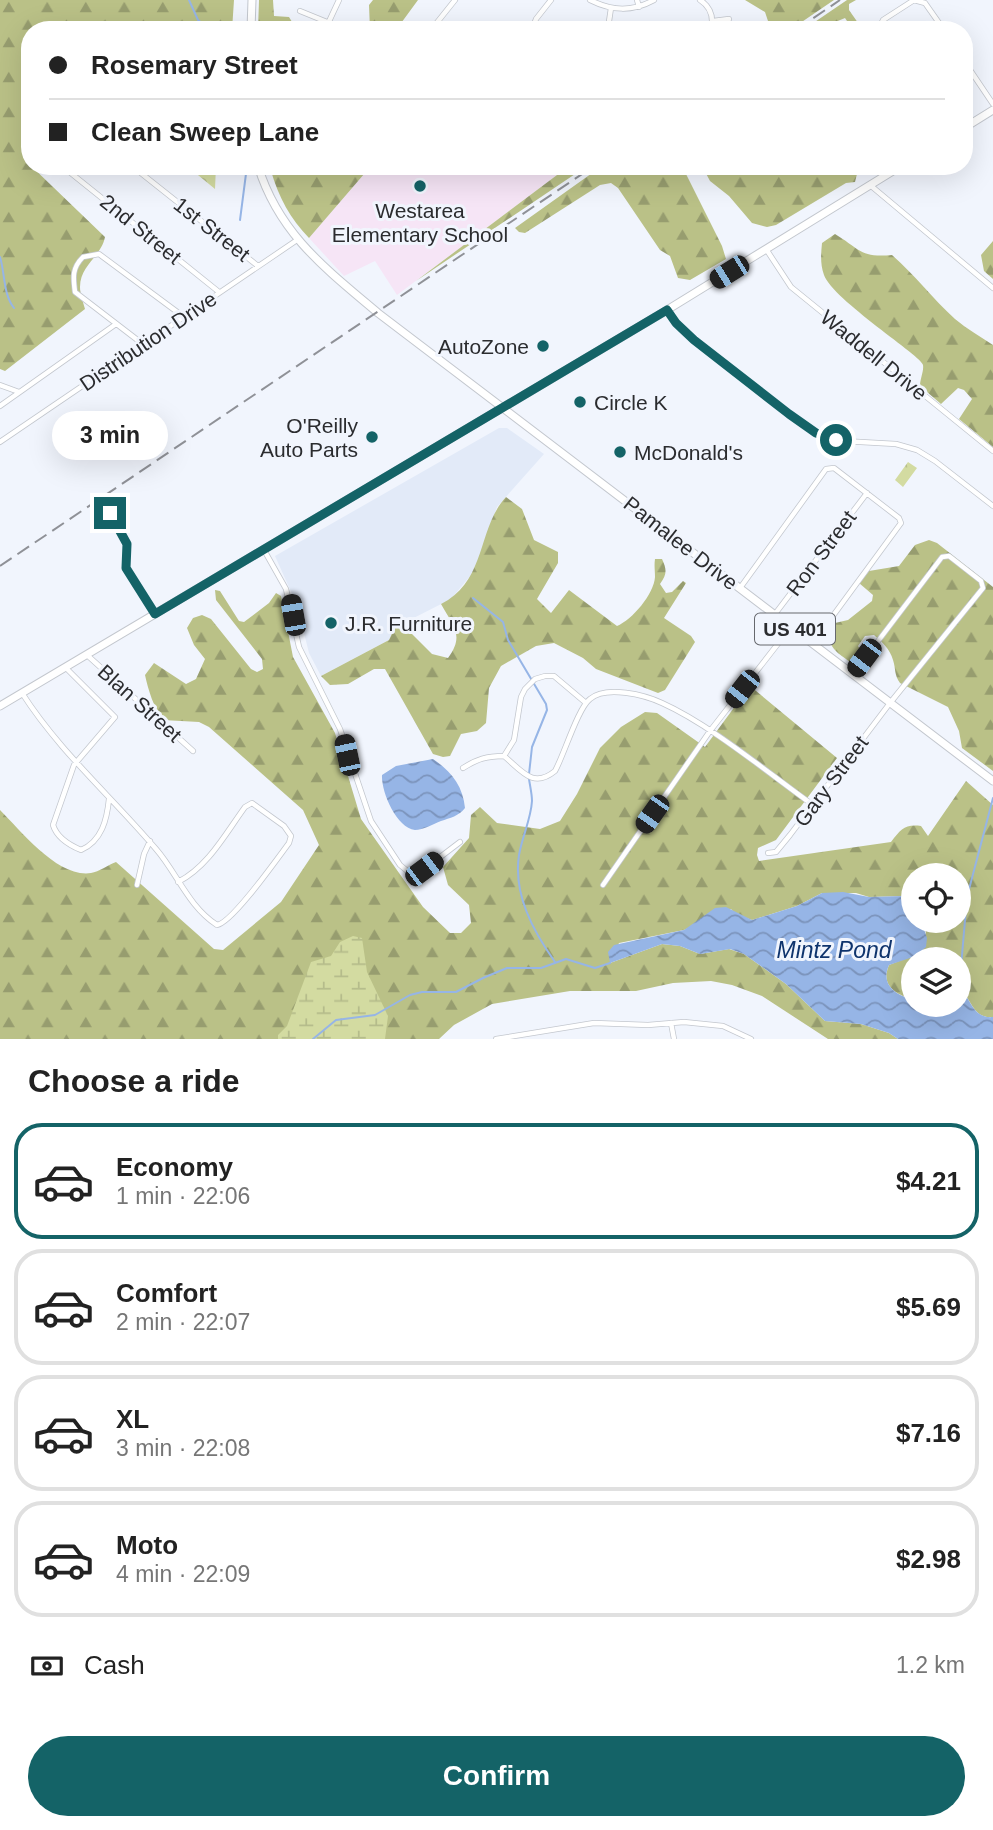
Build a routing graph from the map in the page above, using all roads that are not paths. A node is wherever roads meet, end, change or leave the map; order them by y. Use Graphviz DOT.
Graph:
graph roads {
  1 [pos="252,0"];
  2 [pos="339,0"];
  3 [pos="455,0"];
  4 [pos="551,0"];
  5 [pos="590,0"];
  6 [pos="637,0"];
  7 [pos="654,0"];
  8 [pos="700,0"];
  9 [pos="639,7"];
  10 [pos="611,8"];
  11 [pos="300,11"];
  12 [pos="729,19"];
  13 [pos="251,21"];
  14 [pos="325,21"];
  15 [pos="328,21"];
  16 [pos="438,21"];
  17 [pos="535,21"];
  18 [pos="609,21"];
  19 [pos="713,21"];
  20 [pos="882,21"];
  21 [pos="938,21"];
  22 [pos="973,74"];
  23 [pos="993,104"];
  24 [pos="993,110"];
  25 [pos="973,122"];
  26 [pos="73,175"];
  27 [pos="143,175"];
  28 [pos="262,175"];
  29 [pos="886,175"];
  30 [pos="870,185"];
  31 [pos="297,240"];
  32 [pos="766,249"];
  33 [pos="258,266"];
  34 [pos="993,288"];
  35 [pos="219,292"];
  36 [pos="667,310"];
  37 [pos="184,317"];
  38 [pos="116,324"];
  39 [pos="144,345"];
  40 [pos="0,385"];
  41 [pos="20,393"];
  42 [pos="0,406"];
  43 [pos="502,407"];
  44 [pos="0,442"];
  45 [pos="993,451"];
  46 [pos="867,493"];
  47 [pos="993,506"];
  48 [pos="110,513"];
  49 [pos="264,550"];
  50 [pos="740,588"];
  51 [pos="155,614"];
  52 [pos="775,614"];
  53 [pos="791,626"];
  54 [pos="813,643"];
  55 [pos="87,655"];
  56 [pos="66,668"];
  57 [pos="853,674"];
  58 [pos="22,693"];
  59 [pos="890,703"];
  60 [pos="586,704"];
  61 [pos="0,706"];
  62 [pos="709,731"];
  63 [pos="193,751"];
  64 [pos="504,756"];
  65 [pos="77,762"];
  66 [pos="463,768"];
  67 [pos="993,781"];
  68 [pos="109,799"];
  69 [pos="813,805"];
  70 [pos="150,841"];
  71 [pos="460,842"];
  72 [pos="768,853"];
  73 [pos="178,882"];
  74 [pos="137,885"];
  75 [pos="603,885"];
  76 [pos="671,1023"];
  77 [pos="496,1039"];
  78 [pos="674,1039"];
  79 [pos="751,1039"];
  1 -- 13 [label="main road"];
  2 -- 15 [label="street"];
  3 -- 16 [label="street"];
  4 -- 17 [label="street"];
  5 -- 10 [label="street"];
  6 -- 9 [label="street"];
  7 -- 9 [label="street"];
  8 -- 19 [label="street"];
  9 -- 10 [label="street"];
  10 -- 18 [label="street"];
  11 -- 14 [label="street"];
  12 -- 19 [label="street"];
  20 -- 21 [label="street"];
  22 -- 23 [label="street"];
  24 -- 25 [label="main road"];
  26 -- 35 [label="street, 2nd Street"];
  27 -- 33 [label="street, 1st Street"];
  28 -- 31 [label="main road, US 401"];
  29 -- 30 [label="main road"];
  30 -- 32 [label="main road"];
  30 -- 34 [label="street"];
  31 -- 33 [label="street, Distribution Drive"];
  31 -- 43 [label="main road, US 401"];
  32 -- 36 [label="main road"];
  32 -- 45 [label="street, Waddell Drive"];
  33 -- 35 [label="street, Distribution Drive"];
  35 -- 37 [label="street, Distribution Drive"];
  36 -- 43 [label="main road"];
  36 -- 47 [label="street"];
  37 -- 38 [label="street"];
  37 -- 39 [label="street, Distribution Drive"];
  38 -- 39 [label="street"];
  38 -- 41 [label="street"];
  39 -- 44 [label="street, Distribution Drive"];
  40 -- 41 [label="street"];
  41 -- 42 [label="street"];
  43 -- 49 [label="main road"];
  43 -- 50 [label="main road, Pamalee Drive / US 401"];
  46 -- 50 [label="street"];
  46 -- 52 [label="street, Ron Street"];
  46 -- 54 [label="street"];
  48 -- 51 [label="street"];
  49 -- 51 [label="main road"];
  49 -- 71 [label="street"];
  50 -- 52 [label="main road, Pamalee Drive / US 401"];
  51 -- 55 [label="main road"];
  52 -- 53 [label="main road, Pamalee Drive / US 401"];
  53 -- 54 [label="main road, Pamalee Drive / US 401"];
  53 -- 62 [label="street"];
  54 -- 57 [label="main road, Pamalee Drive / US 401"];
  55 -- 56 [label="main road"];
  55 -- 63 [label="street, Blan Street"];
  56 -- 58 [label="main road"];
  56 -- 65 [label="street"];
  57 -- 59 [label="main road, Pamalee Drive / US 401"];
  57 -- 59 [label="street, Gary Street"];
  58 -- 61 [label="main road"];
  58 -- 65 [label="street"];
  59 -- 67 [label="main road, Pamalee Drive / US 401"];
  59 -- 69 [label="street, Gary Street"];
  60 -- 62 [label="street"];
  60 -- 64 [label="street"];
  60 -- 64 [label="street"];
  62 -- 69 [label="street"];
  62 -- 75 [label="street"];
  64 -- 66 [label="street"];
  65 -- 68 [label="street"];
  65 -- 68 [label="street"];
  68 -- 70 [label="street"];
  69 -- 72 [label="street, Gary Street"];
  70 -- 73 [label="street"];
  70 -- 74 [label="street"];
  73 -- 73 [label="street"];
  76 -- 77 [label="street"];
  76 -- 78 [label="street"];
  76 -- 79 [label="street"];
}
